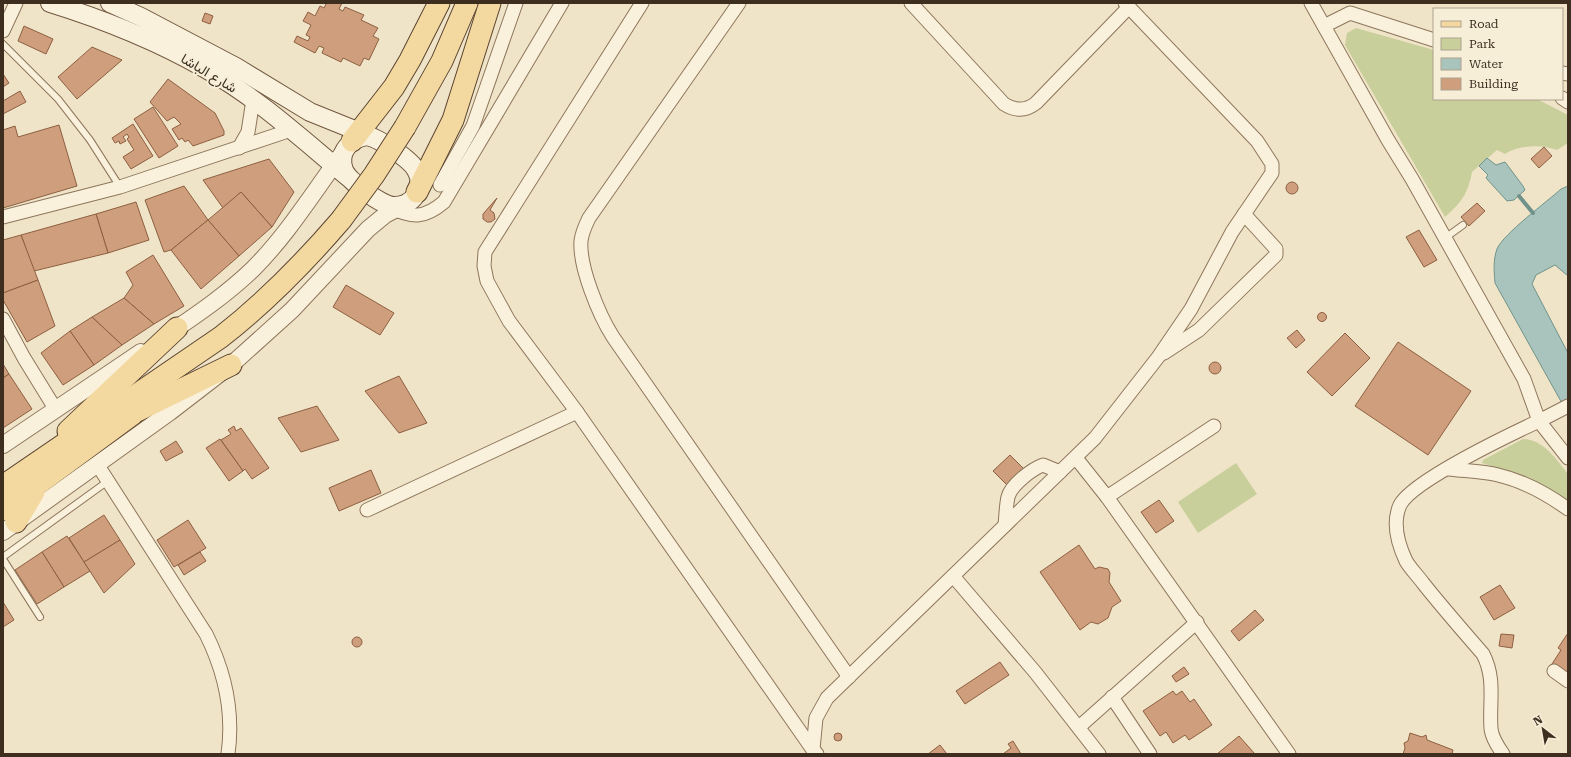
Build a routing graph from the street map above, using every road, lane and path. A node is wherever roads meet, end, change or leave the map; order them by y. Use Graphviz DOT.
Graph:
graph roads {
  1 [pos="16,3"];
  2 [pos="50,3"];
  3 [pos="110,3"];
  4 [pos="439,3"];
  5 [pos="467,3"];
  6 [pos="490,3"];
  7 [pos="516,3"];
  8 [pos="562,3"];
  9 [pos="642,3"];
  10 [pos="739,3"];
  11 [pos="911,3"];
  12 [pos="1311,3"];
  13 [pos="1360,3"];
  14 [pos="1127,5"];
  15 [pos="1350,13"];
  16 [pos="1324,26"];
  17 [pos="3,31"];
  18 [pos="1433,40"];
  19 [pos="3,44"];
  20 [pos="253,100"];
  21 [pos="292,130"];
  22 [pos="357,139"];
  23 [pos="239,148"];
  24 [pos="333,165"];
  25 [pos="348,177"];
  26 [pos="120,187"];
  27 [pos="417,191"];
  28 [pos="1244,214"];
  29 [pos="3,217"];
  30 [pos="1463,224"];
  31 [pos="1445,238"];
  32 [pos="3,319"];
  33 [pos="177,328"];
  34 [pos="221,337"];
  35 [pos="1159,356"];
  36 [pos="231,365"];
  37 [pos="1568,406"];
  38 [pos="56,410"];
  39 [pos="137,411"];
  40 [pos="577,412"];
  41 [pos="1539,422"];
  42 [pos="1214,426"];
  43 [pos="3,446"];
  44 [pos="48,456"];
  45 [pos="1076,458"];
  46 [pos="1568,458"];
  47 [pos="97,464"];
  48 [pos="1448,469"];
  49 [pos="1060,472"];
  50 [pos="34,476"];
  51 [pos="3,480"];
  52 [pos="108,481"];
  53 [pos="3,486"];
  54 [pos="1107,497"];
  55 [pos="1568,509"];
  56 [pos="367,510"];
  57 [pos="7,522"];
  58 [pos="1005,525"];
  59 [pos="3,558"];
  60 [pos="953,576"];
  61 [pos="40,617"];
  62 [pos="1197,622"];
  63 [pos="1554,671"];
  64 [pos="849,677"];
  65 [pos="1568,681"];
  66 [pos="1112,697"];
  67 [pos="1079,727"];
  68 [pos="814,752"];
  69 [pos="228,754"];
  70 [pos="1099,754"];
  71 [pos="1150,754"];
  72 [pos="1289,754"];
  73 [pos="1503,754"];
  1 -- 17 [label="street"];
  2 -- 20 [label="main road, شارع الباشا"];
  3 -- 22 [label="main road"];
  4 -- 22 [label="main road"];
  5 -- 34 [label="main road, bridge"];
  6 -- 27 [label="main road"];
  7 -- 27 [label="street"];
  8 -- 27 [label="street"];
  9 -- 40 [label="street"];
  10 -- 64 [label="street"];
  11 -- 14 [label="street"];
  12 -- 16 [label="street"];
  13 -- 15 [label="street"];
  14 -- 28 [label="street"];
  15 -- 16 [label="street"];
  15 -- 18 [label="street"];
  16 -- 31 [label="street"];
  19 -- 26 [label="lane"];
  20 -- 21 [label="main road, شارع الباشا"];
  20 -- 23 [label="street"];
  21 -- 23 [label="street"];
  21 -- 24 [label="main road, شارع الباشا"];
  22 -- 24 [label="street"];
  22 -- 25 [label="main road"];
  22 -- 27 [label="main road"];
  23 -- 26 [label="street"];
  24 -- 25 [label="main road, شارع الباشا"];
  24 -- 33 [label="street"];
  25 -- 27 [label="main road, شارع الباشا"];
  26 -- 29 [label="street"];
  27 -- 36 [label="street"];
  28 -- 35 [label="street"];
  28 -- 35 [label="street"];
  30 -- 31 [label="lane"];
  31 -- 41 [label="street"];
  32 -- 38 [label="street"];
  33 -- 38 [label="street"];
  33 -- 44 [label="main road"];
  34 -- 39 [label="main road"];
  34 -- 44 [label="main road"];
  35 -- 45 [label="street"];
  36 -- 39 [label="main road"];
  36 -- 47 [label="street"];
  37 -- 41 [label="street"];
  38 -- 43 [label="street"];
  39 -- 50 [label="main road"];
  40 -- 56 [label="street"];
  40 -- 68 [label="street"];
  41 -- 46 [label="street"];
  41 -- 48 [label="street"];
  42 -- 54 [label="street"];
  44 -- 50 [label="main road"];
  45 -- 49 [label="street"];
  45 -- 54 [label="street"];
  47 -- 52 [label="street"];
  47 -- 57 [label="street"];
  48 -- 55 [label="street"];
  48 -- 73 [label="street"];
  49 -- 58 [label="street"];
  49 -- 58 [label="street"];
  50 -- 51 [label="main road"];
  50 -- 53 [label="main road"];
  50 -- 57 [label="main road"];
  52 -- 59 [label="lane"];
  52 -- 69 [label="street"];
  54 -- 62 [label="street"];
  58 -- 60 [label="street"];
  59 -- 61 [label="lane"];
  60 -- 64 [label="street"];
  60 -- 67 [label="street"];
  62 -- 66 [label="street"];
  62 -- 72 [label="street"];
  63 -- 65 [label="street"];
  64 -- 68 [label="street"];
  66 -- 67 [label="street"];
  66 -- 71 [label="street"];
  67 -- 70 [label="street"];
}
